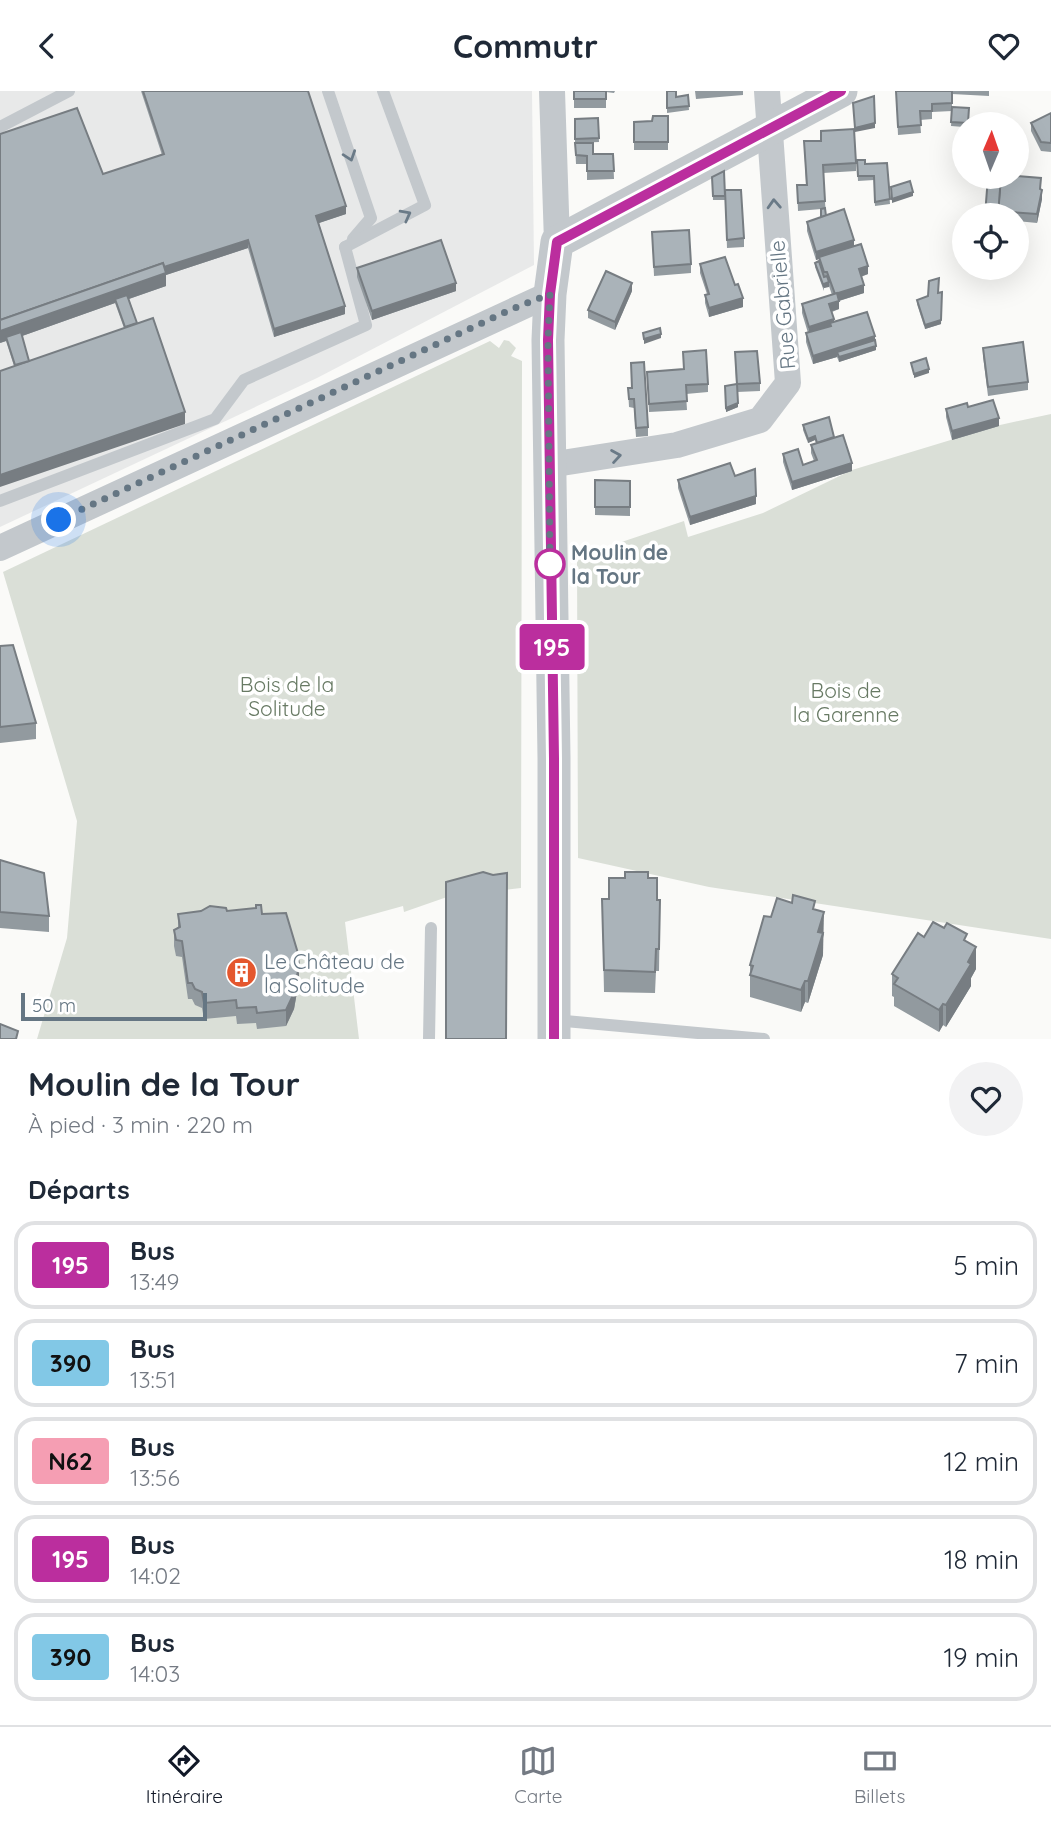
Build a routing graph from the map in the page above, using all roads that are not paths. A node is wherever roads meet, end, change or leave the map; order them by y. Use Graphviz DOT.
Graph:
graph roads {
  1 [pos="69,91"];
  2 [pos="328,91"];
  3 [pos="383,91"];
  4 [pos="552,91"];
  5 [pos="767,91"];
  6 [pos="841,91"];
  7 [pos="0,127"];
  8 [pos="769,128"];
  9 [pos="557,242"];
  10 [pos="345,247"];
  11 [pos="550,294"];
  12 [pos="549,465"];
  13 [pos="0,501"];
  14 [pos="4,546"];
  15 [pos="431,928"];
  16 [pos="554,1030"];
  17 [pos="429,1039"];
  18 [pos="764,1039"];
  1 -- 7 [label="lane"];
  2 -- 10 [label="lane, one-way"];
  10 -- 3 [label="lane, one-way"];
  4 -- 9 [label="street"];
  5 -- 8 [label="street, Rue Gabrielle"];
  6 -- 8 [label="street"];
  8 -- 9 [label="street"];
  12 -- 8 [label="street, Rue Gabrielle, one-way"];
  9 -- 11 [label="street"];
  10 -- 13 [label="lane"];
  11 -- 12 [label="street"];
  11 -- 14 [label="street"];
  12 -- 16 [label="street"];
  15 -- 17 [label="lane"];
  16 -- 18 [label="lane"];
}
